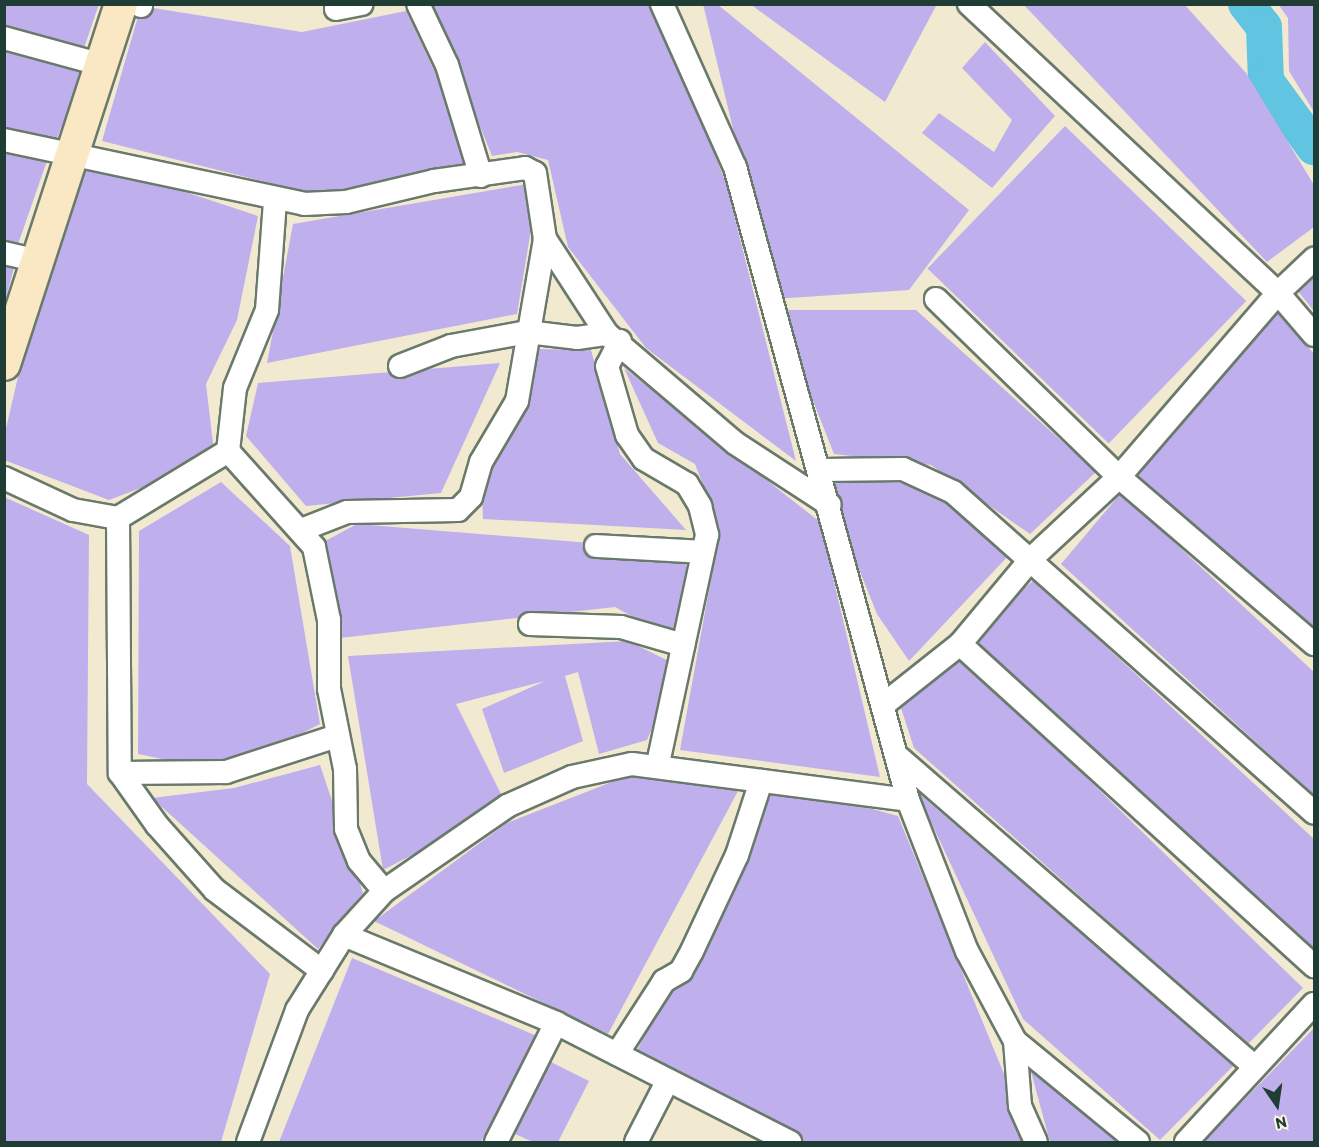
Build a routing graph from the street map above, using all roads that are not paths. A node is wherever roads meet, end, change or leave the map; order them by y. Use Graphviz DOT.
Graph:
graph roads {
  1 [pos="362,4"];
  2 [pos="418,4"];
  3 [pos="662,4"];
  4 [pos="969,4"];
  5 [pos="134,5"];
  6 [pos="336,9"];
  7 [pos="4,39"];
  8 [pos="99,64"];
  9 [pos="4,140"];
  10 [pos="70,154"];
  11 [pos="481,176"];
  12 [pos="275,201"];
  13 [pos="545,239"];
  14 [pos="4,253"];
  15 [pos="1314,259"];
  16 [pos="38,261"];
  17 [pos="1278,293"];
  18 [pos="936,299"];
  19 [pos="527,332"];
  20 [pos="1314,336"];
  21 [pos="614,338"];
  22 [pos="4,363"];
  23 [pos="400,366"];
  24 [pos="228,451"];
  25 [pos="822,470"];
  26 [pos="1119,477"];
  27 [pos="4,478"];
  28 [pos="830,505"];
  29 [pos="118,518"];
  30 [pos="301,530"];
  31 [pos="596,546"];
  32 [pos="703,552"];
  33 [pos="1032,558"];
  34 [pos="530,624"];
  35 [pos="960,644"];
  36 [pos="1314,644"];
  37 [pos="684,645"];
  38 [pos="883,705"];
  39 [pos="338,736"];
  40 [pos="896,755"];
  41 [pos="658,764"];
  42 [pos="120,773"];
  43 [pos="762,781"];
  44 [pos="908,800"];
  45 [pos="1314,813"];
  46 [pos="384,891"];
  47 [pos="344,935"];
  48 [pos="1314,966"];
  49 [pos="322,971"];
  50 [pos="1314,1004"];
  51 [pos="556,1023"];
  52 [pos="1015,1041"];
  53 [pos="617,1054"];
  54 [pos="1254,1066"];
  55 [pos="667,1082"];
  56 [pos="248,1143"];
  57 [pos="496,1143"];
  58 [pos="636,1143"];
  59 [pos="790,1143"];
  60 [pos="1036,1143"];
  61 [pos="1138,1143"];
  62 [pos="1186,1143"];
  1 -- 6 [label="street"];
  2 -- 11 [label="street"];
  3 -- 25 [label="street"];
  4 -- 17 [label="street"];
  5 -- 8 [label="main road"];
  7 -- 8 [label="street"];
  8 -- 10 [label="main road"];
  9 -- 10 [label="street"];
  10 -- 12 [label="street"];
  10 -- 16 [label="main road"];
  11 -- 12 [label="street"];
  11 -- 13 [label="street"];
  12 -- 24 [label="street"];
  13 -- 19 [label="street"];
  13 -- 21 [label="street"];
  14 -- 16 [label="street"];
  15 -- 17 [label="street"];
  16 -- 22 [label="main road"];
  17 -- 20 [label="street"];
  17 -- 26 [label="street"];
  18 -- 26 [label="street"];
  19 -- 21 [label="street"];
  19 -- 23 [label="street"];
  19 -- 30 [label="street"];
  21 -- 28 [label="street"];
  21 -- 32 [label="street"];
  24 -- 29 [label="street"];
  24 -- 30 [label="street"];
  25 -- 28 [label="street"];
  25 -- 33 [label="street"];
  26 -- 33 [label="street"];
  26 -- 36 [label="street"];
  27 -- 29 [label="street"];
  28 -- 38 [label="street"];
  29 -- 42 [label="street"];
  30 -- 39 [label="street"];
  31 -- 32 [label="street"];
  32 -- 37 [label="street"];
  33 -- 35 [label="street"];
  33 -- 45 [label="street"];
  34 -- 37 [label="street"];
  35 -- 38 [label="street"];
  35 -- 48 [label="street"];
  37 -- 41 [label="street"];
  38 -- 40 [label="street"];
  39 -- 42 [label="street"];
  39 -- 46 [label="street"];
  40 -- 44 [label="street"];
  40 -- 54 [label="street"];
  41 -- 43 [label="street"];
  41 -- 46 [label="street"];
  42 -- 49 [label="street"];
  43 -- 44 [label="street"];
  43 -- 53 [label="street"];
  44 -- 52 [label="street"];
  46 -- 47 [label="street"];
  47 -- 49 [label="street"];
  47 -- 51 [label="street"];
  49 -- 56 [label="street"];
  50 -- 54 [label="street"];
  51 -- 53 [label="street"];
  51 -- 57 [label="street"];
  52 -- 60 [label="street"];
  52 -- 61 [label="street"];
  53 -- 55 [label="street"];
  54 -- 62 [label="street"];
  55 -- 58 [label="street"];
  55 -- 59 [label="street"];
}
